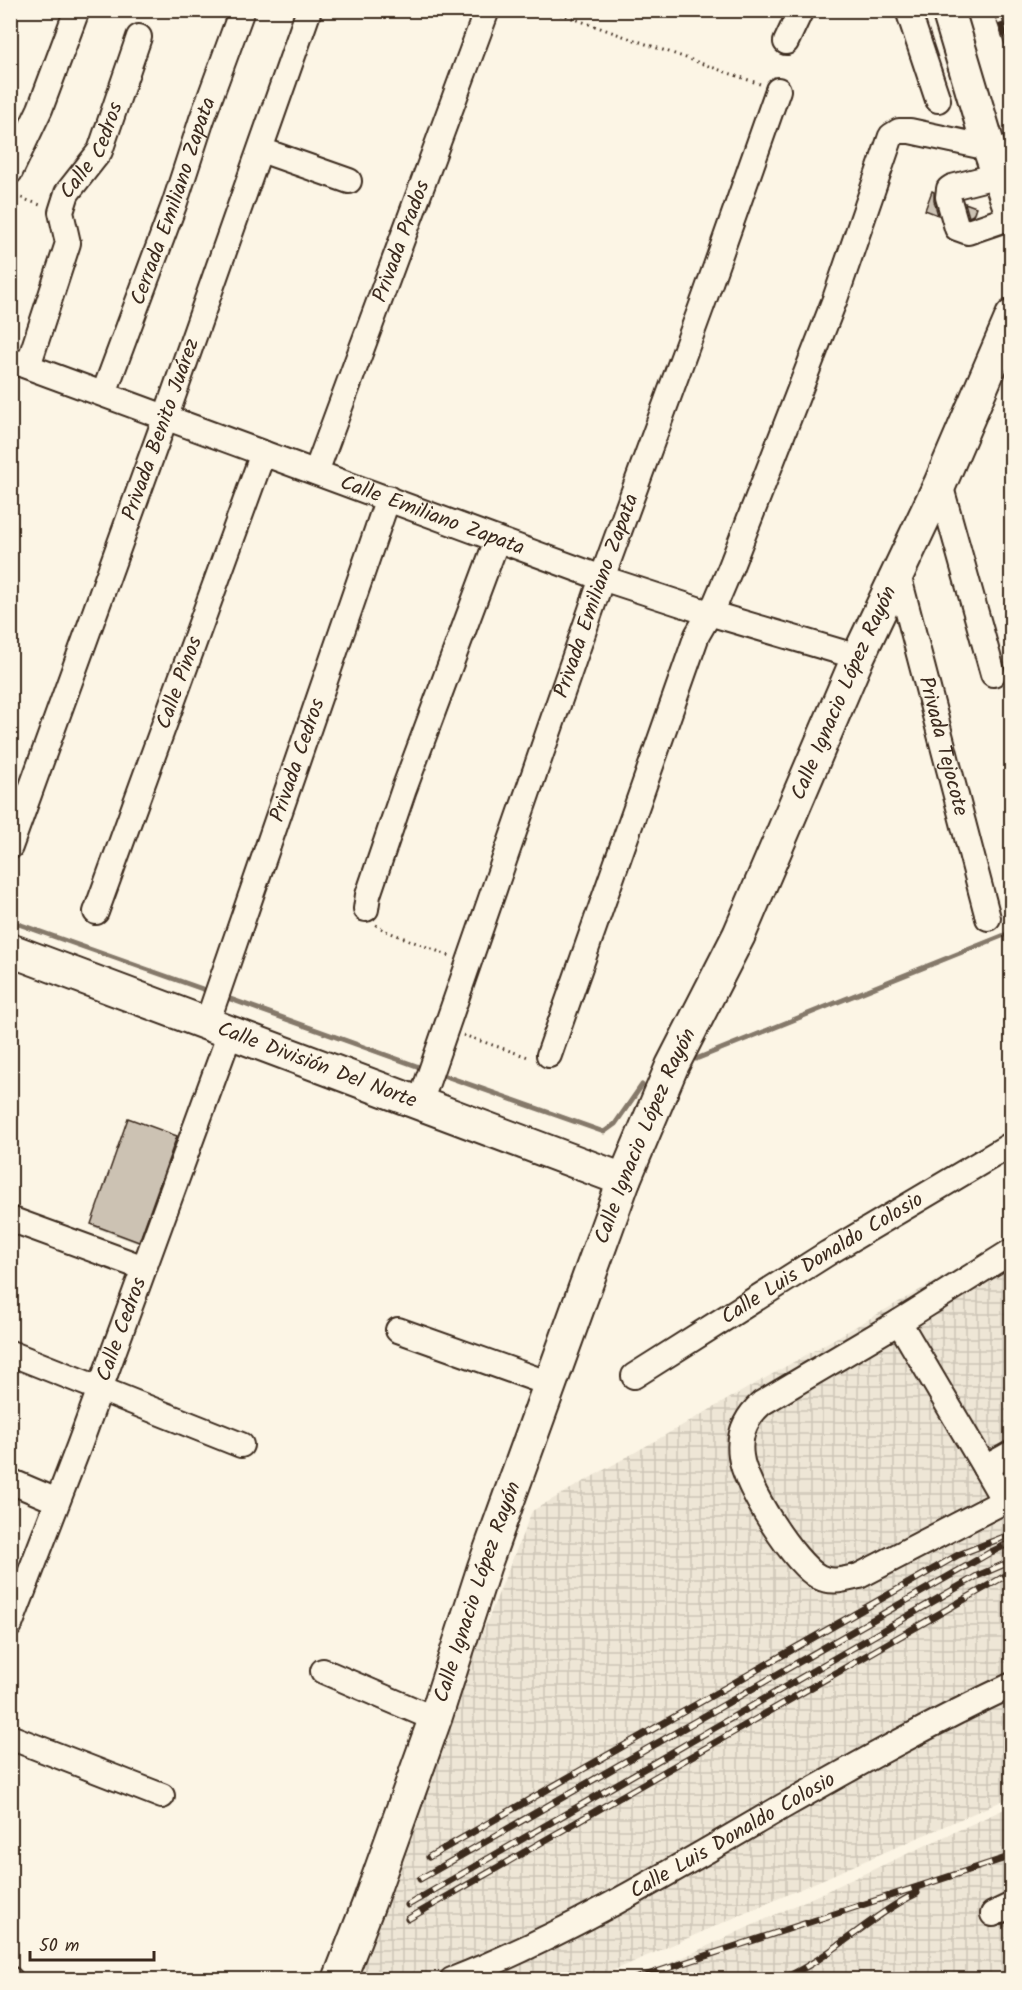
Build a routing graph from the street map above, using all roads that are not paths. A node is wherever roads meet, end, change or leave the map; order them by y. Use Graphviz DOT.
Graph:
graph roads {
  1 [pos="77,10"];
  2 [pos="242,10"];
  3 [pos="309,10"];
  4 [pos="487,10"];
  5 [pos="801,10"];
  6 [pos="908,10"];
  7 [pos="948,10"];
  8 [pos="139,37"];
  9 [pos="786,42"];
  10 [pos="778,90"];
  11 [pos="938,100"];
  12 [pos="261,150"];
  13 [pos="994,162"];
  14 [pos="10,172"];
  15 [pos="349,181"];
  16 [pos="1011,216"];
  17 [pos="1011,316"];
  18 [pos="19,363"];
  19 [pos="104,393"];
  20 [pos="166,416"];
  21 [pos="263,453"];
  22 [pos="316,472"];
  23 [pos="940,484"];
  24 [pos="388,498"];
  25 [pos="497,540"];
  26 [pos="898,574"];
  27 [pos="602,578"];
  28 [pos="709,613"];
  29 [pos="858,657"];
  30 [pos="993,674"];
  31 [pos="10,847"];
  32 [pos="366,909"];
  33 [pos="96,912"];
  34 [pos="988,918"];
  35 [pos="10,950"];
  36 [pos="217,1014"];
  37 [pos="549,1055"];
  38 [pos="427,1084"];
  39 [pos="1011,1144"];
  40 [pos="624,1180"];
  41 [pos="10,1219"];
  42 [pos="1011,1251"];
  43 [pos="144,1268"];
  44 [pos="899,1322"];
  45 [pos="398,1330"];
  46 [pos="10,1353"];
  47 [pos="634,1376"];
  48 [pos="550,1384"];
  49 [pos="100,1388"];
  50 [pos="241,1445"];
  51 [pos="1011,1453"];
  52 [pos="985,1468"];
  53 [pos="10,1481"];
  54 [pos="57,1501"];
  55 [pos="1008,1501"];
  56 [pos="10,1625"];
  57 [pos="323,1671"];
  58 [pos="1011,1685"];
  59 [pos="435,1719"];
  60 [pos="10,1737"];
  61 [pos="162,1796"];
  62 [pos="339,1980"];
  63 [pos="452,1980"];
  1 -- 14 [label="street"];
  2 -- 19 [label="street, Cerrada Emiliano Zapata"];
  3 -- 12 [label="street, Privada Benito Juárez"];
  4 -- 22 [label="street, Privada Prados"];
  5 -- 9 [label="street"];
  6 -- 11 [label="street"];
  7 -- 13 [label="main road"];
  8 -- 18 [label="street, Calle Cedros"];
  10 -- 27 [label="street, Privada Emiliano Zapata"];
  12 -- 15 [label="street"];
  12 -- 20 [label="street, Privada Benito Juárez"];
  13 -- 16 [label="main road"];
  13 -- 16 [label="street"];
  13 -- 28 [label="street"];
  17 -- 23 [label="main road, Calle Ignacio López Rayón"];
  18 -- 19 [label="street, Calle Emiliano Zapata"];
  19 -- 20 [label="street, Calle Emiliano Zapata"];
  20 -- 21 [label="street, Calle Emiliano Zapata"];
  20 -- 31 [label="street, Privada Benito Juárez"];
  21 -- 22 [label="street, Calle Emiliano Zapata"];
  21 -- 33 [label="street, Calle Pinos"];
  22 -- 24 [label="street, Calle Emiliano Zapata"];
  23 -- 26 [label="main road, Calle Ignacio López Rayón"];
  23 -- 30 [label="street"];
  24 -- 25 [label="street, Calle Emiliano Zapata"];
  24 -- 36 [label="street, Privada Cedros"];
  25 -- 27 [label="street, Calle Emiliano Zapata"];
  25 -- 32 [label="street"];
  26 -- 29 [label="main road, Calle Ignacio López Rayón"];
  26 -- 34 [label="street, Privada Tejocote"];
  27 -- 28 [label="street, Calle Emiliano Zapata"];
  27 -- 38 [label="street, Privada Emiliano Zapata"];
  28 -- 29 [label="street, Calle Emiliano Zapata"];
  28 -- 37 [label="street"];
  29 -- 40 [label="main road, Calle Ignacio López Rayón"];
  35 -- 36 [label="main road, Calle División Del Norte"];
  36 -- 38 [label="main road, Calle División Del Norte"];
  36 -- 43 [label="street, Calle Cedros"];
  38 -- 40 [label="main road, Calle División Del Norte"];
  39 -- 47 [label="street, Calle Luis Donaldo Colosio"];
  40 -- 48 [label="main road, Calle Ignacio López Rayón"];
  41 -- 43 [label="street"];
  42 -- 44 [label="street"];
  43 -- 49 [label="street, Calle Cedros"];
  44 -- 52 [label="street"];
  44 -- 55 [label="street"];
  45 -- 48 [label="street"];
  46 -- 49 [label="street"];
  48 -- 59 [label="main road, Calle Ignacio López Rayón"];
  49 -- 50 [label="street"];
  49 -- 54 [label="street, Calle Cedros"];
  51 -- 52 [label="street"];
  52 -- 55 [label="street"];
  53 -- 54 [label="street"];
  54 -- 56 [label="street, Calle Cedros"];
  57 -- 59 [label="street"];
  58 -- 63 [label="street, Calle Luis Donaldo Colosio"];
  59 -- 62 [label="main road, Calle Ignacio López Rayón"];
  60 -- 61 [label="street"];
}
